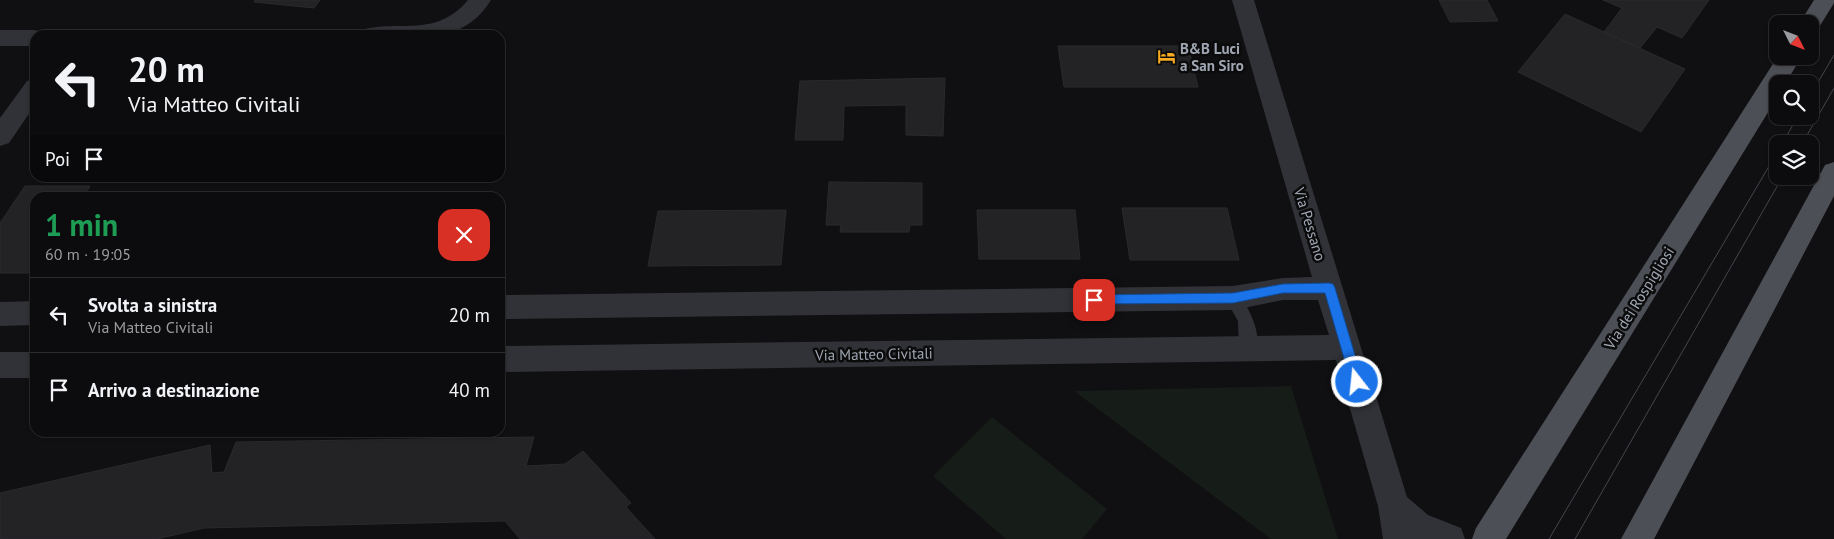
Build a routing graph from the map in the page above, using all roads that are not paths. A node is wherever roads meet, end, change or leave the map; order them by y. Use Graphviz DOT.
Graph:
graph roads {
  1 [pos="480,0"];
  2 [pos="1243,0"];
  3 [pos="1825,0"];
  4 [pos="1816,15"];
  5 [pos="435,30"];
  6 [pos="0,38"];
  7 [pos="30,38"];
  8 [pos="1784,65"];
  9 [pos="30,94"];
  10 [pos="0,136"];
  11 [pos="1834,172"];
  12 [pos="1329,288"];
  13 [pos="1233,298"];
  14 [pos="505,307"];
  15 [pos="30,313"];
  16 [pos="0,314"];
  17 [pos="1347,347"];
  18 [pos="1248,349"];
  19 [pos="505,359"];
  20 [pos="0,365"];
  21 [pos="30,365"];
  22 [pos="1394,506"];
  23 [pos="1485,538"];
  24 [pos="1399,539"];
  25 [pos="1449,539"];
  26 [pos="1637,539"];
  1 -- 5 [label="street"];
  2 -- 12 [label="street, Via Pessano"];
  3 -- 4 [label="main road"];
  6 -- 7 [label="street"];
  8 -- 23 [label="main road, Via dei Rospigliosi"];
  9 -- 10 [label="street"];
  11 -- 26 [label="main road"];
  12 -- 13 [label="street"];
  12 -- 17 [label="street, Via Pessano"];
  13 -- 14 [label="street"];
  13 -- 18 [label="lane"];
  15 -- 16 [label="street"];
  17 -- 18 [label="street, Via Matteo Civitali"];
  17 -- 22 [label="street, Via Pessano"];
  18 -- 19 [label="street, Via Matteo Civitali"];
  20 -- 21 [label="street"];
  22 -- 24 [label="street, Via Pessano"];
  22 -- 25 [label="street"];
}
